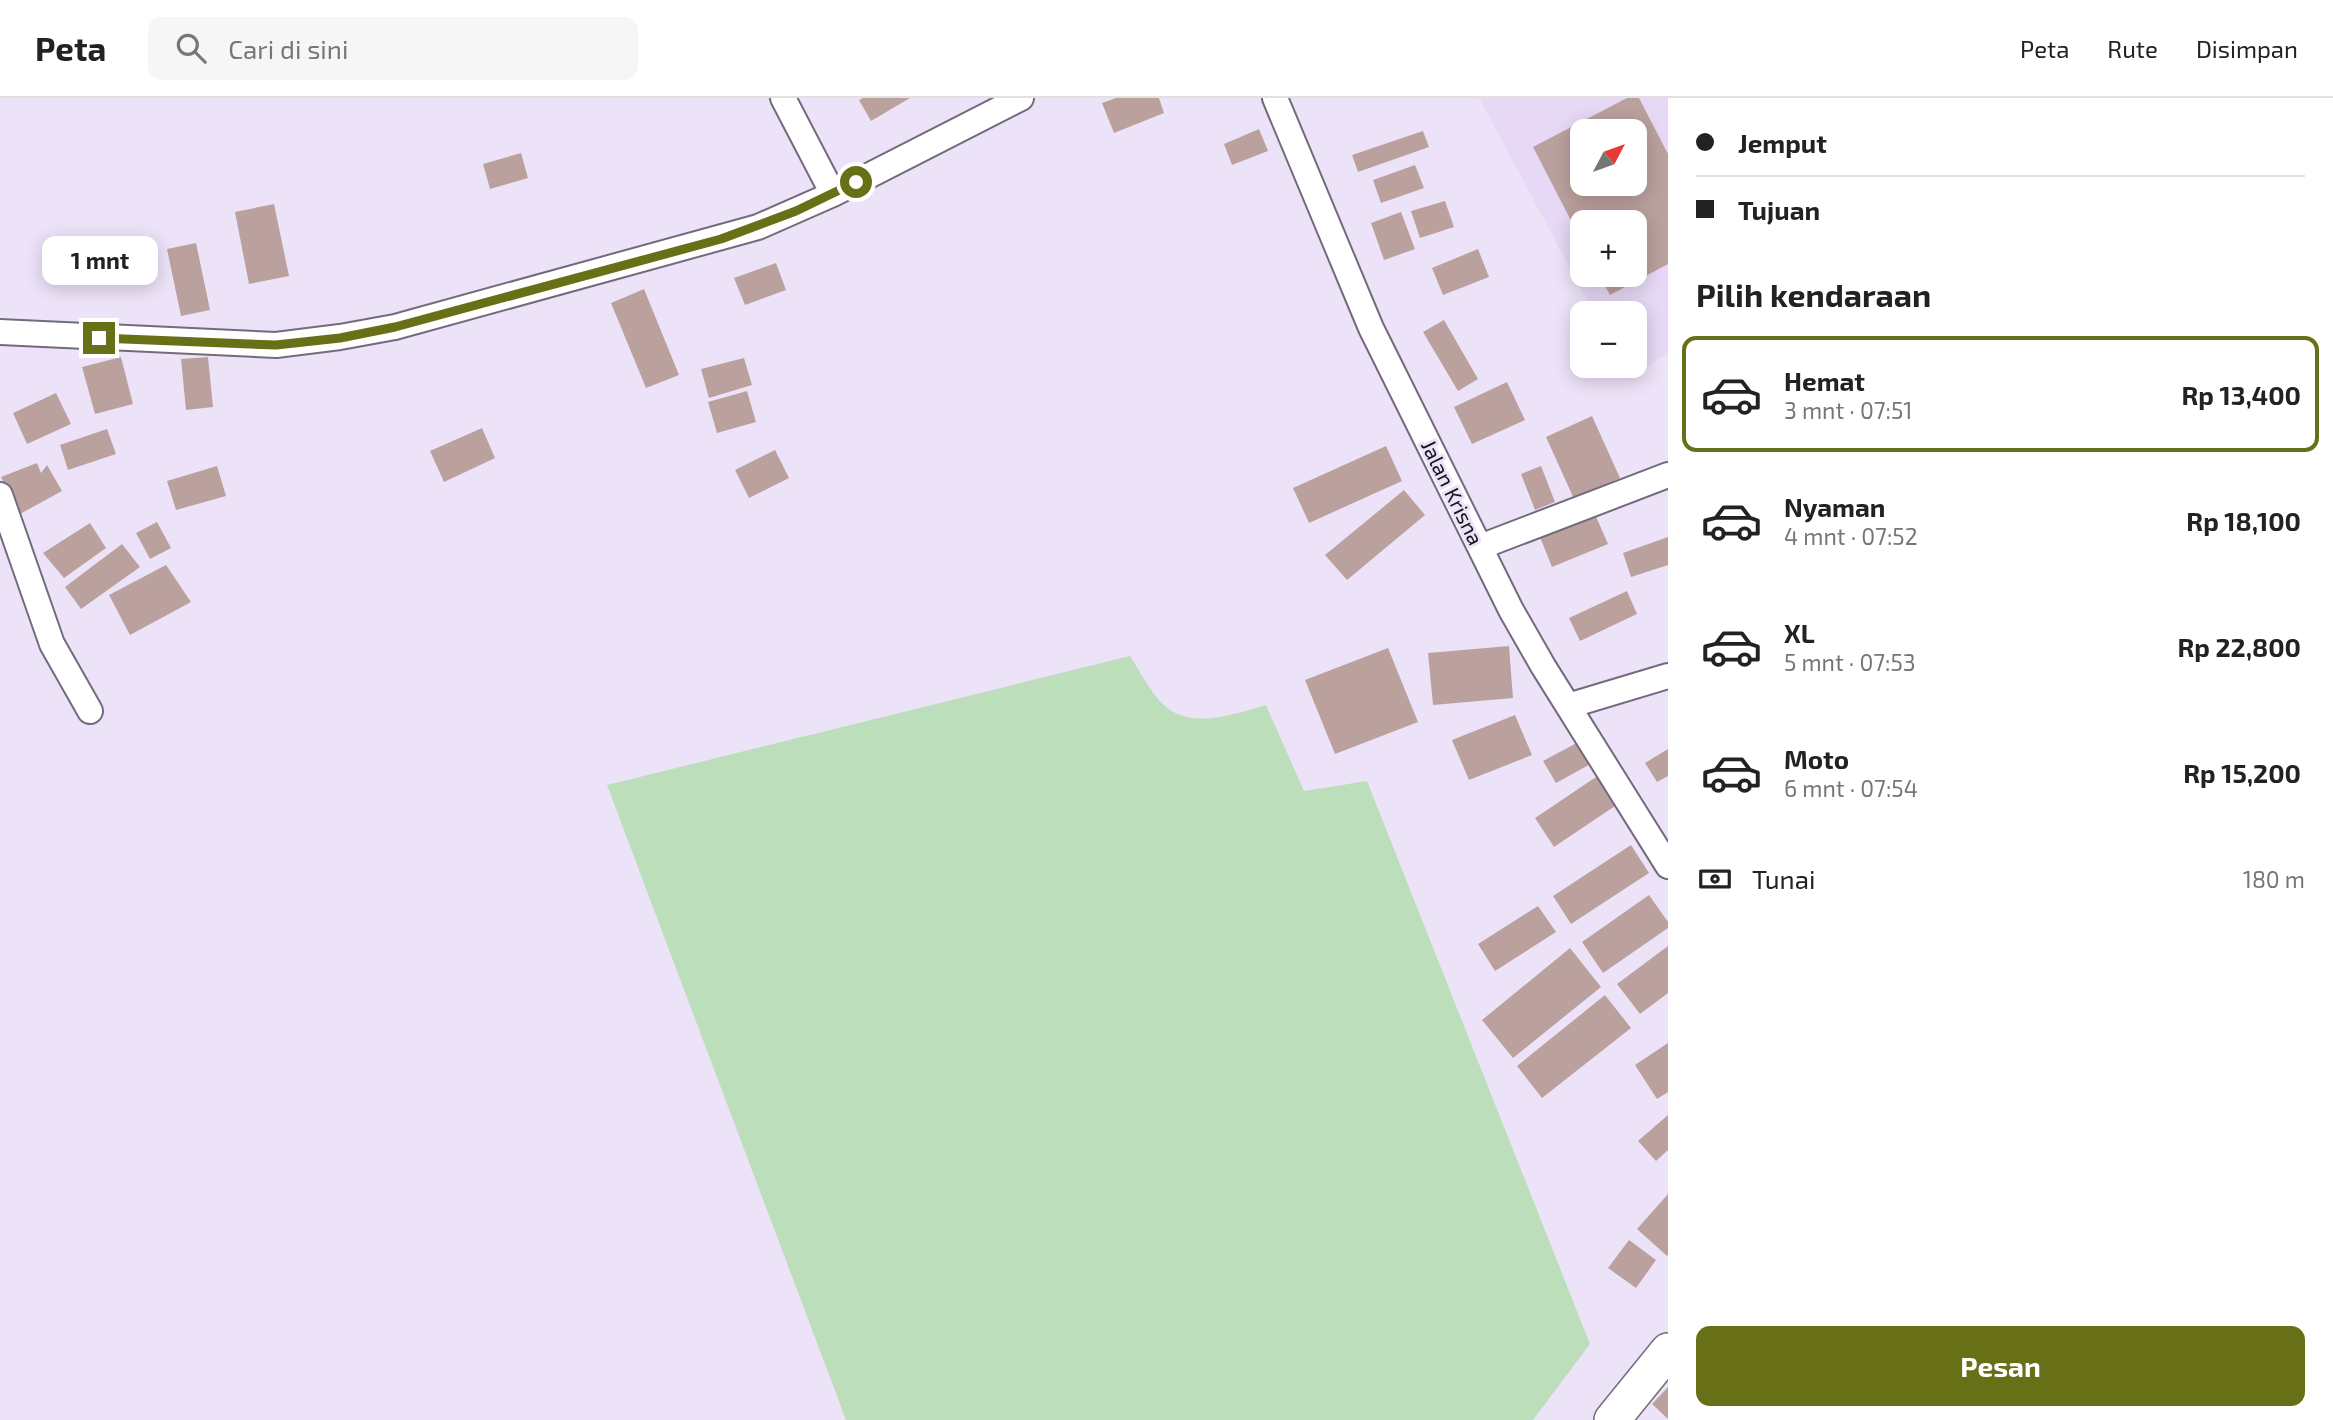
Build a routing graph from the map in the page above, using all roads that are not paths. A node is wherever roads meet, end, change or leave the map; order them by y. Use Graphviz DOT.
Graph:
graph roads {
  1 [pos="783,98"];
  2 [pos="1021,98"];
  3 [pos="1275,98"];
  4 [pos="833,194"];
  5 [pos="0,332"];
  6 [pos="1667,477"];
  7 [pos="0,495"];
  8 [pos="1480,547"];
  9 [pos="1668,676"];
  10 [pos="1568,706"];
  11 [pos="90,711"];
  12 [pos="1668,866"];
  13 [pos="1668,1351"];
  14 [pos="1612,1420"];
  1 -- 4 [label="street"];
  2 -- 4 [label="street"];
  3 -- 8 [label="street, Jalan Krisna"];
  4 -- 5 [label="street"];
  6 -- 8 [label="street"];
  7 -- 11 [label="street"];
  8 -- 10 [label="street, Jalan Krisna"];
  9 -- 10 [label="street"];
  10 -- 12 [label="street, Jalan Krisna"];
  13 -- 14 [label="main road"];
}
